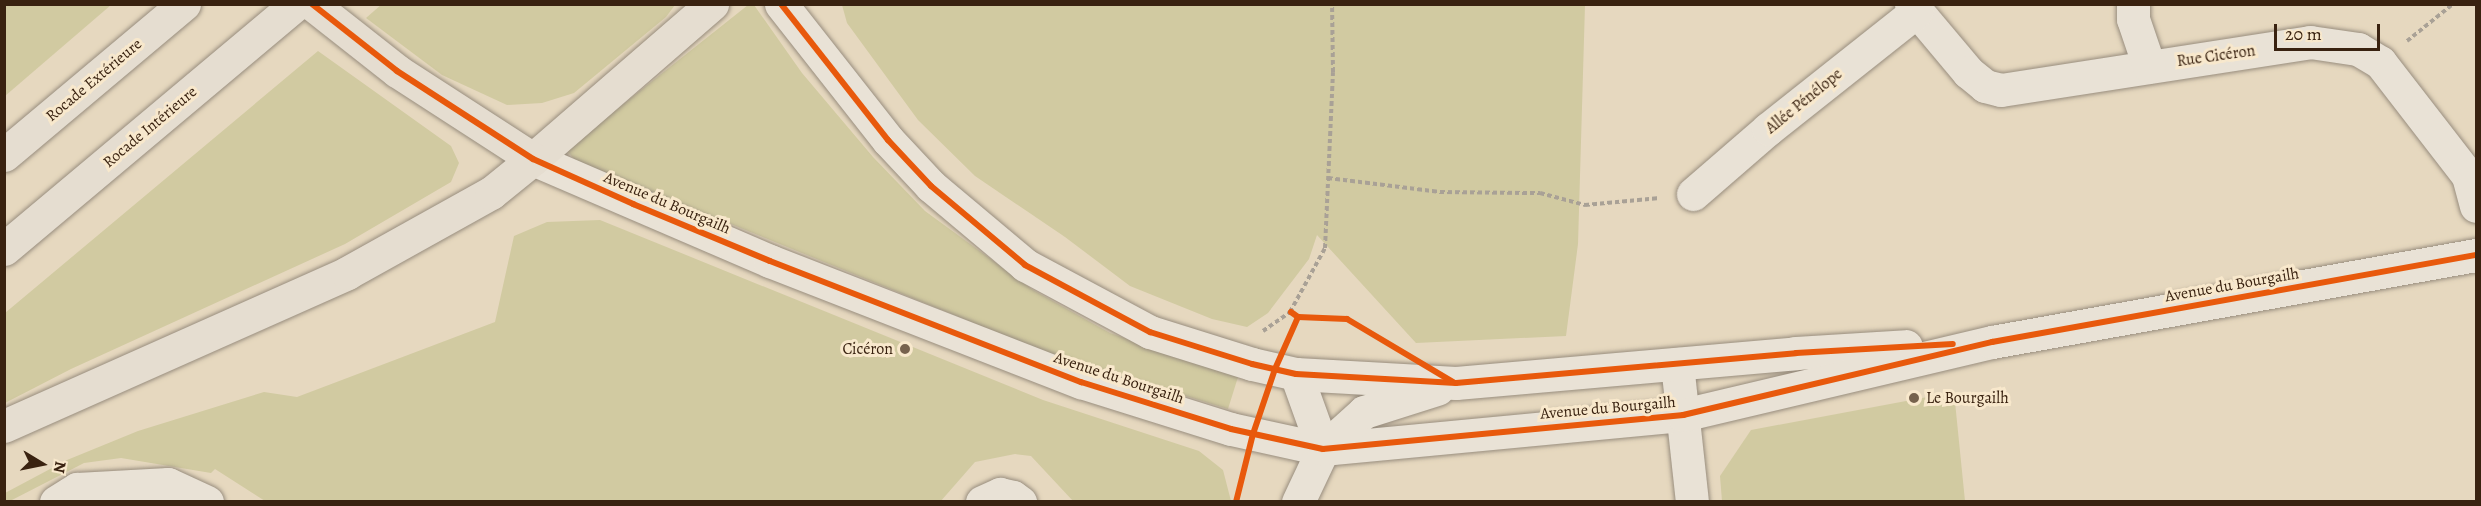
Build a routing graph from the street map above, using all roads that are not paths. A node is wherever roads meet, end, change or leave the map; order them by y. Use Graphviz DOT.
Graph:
graph roads {
  1 [pos="184,4"];
  2 [pos="296,4"];
  3 [pos="312,4"];
  4 [pos="712,4"];
  5 [pos="781,4"];
  6 [pos="2133,4"];
  7 [pos="1914,8"];
  8 [pos="2150,66"];
  9 [pos="4,155"];
  10 [pos="533,159"];
  11 [pos="1693,194"];
  12 [pos="2476,206"];
  13 [pos="4,249"];
  14 [pos="2476,255"];
  15 [pos="1992,342"];
  16 [pos="1677,364"];
  17 [pos="1296,374"];
  18 [pos="1456,383"];
  19 [pos="1683,415"];
  20 [pos="4,426"];
  21 [pos="1323,449"];
  22 [pos="56,501"];
  23 [pos="207,501"];
  24 [pos="982,501"];
  25 [pos="1020,501"];
  26 [pos="1298,501"];
  27 [pos="1692,501"];
  1 -- 9 [label="main road, Rocade Extérieure"];
  2 -- 13 [label="main road, Rocade Intérieure"];
  3 -- 10 [label="main road, Avenue du Bourgailh"];
  4 -- 10 [label="main road"];
  5 -- 17 [label="main road, Avenue du Bourgailh"];
  6 -- 8 [label="main road"];
  7 -- 8 [label="main road, Rue Cicéron"];
  7 -- 11 [label="main road, Allée Pénélope"];
  8 -- 12 [label="main road, Rue Cicéron"];
  10 -- 20 [label="main road"];
  10 -- 21 [label="main road, Avenue du Bourgailh"];
  14 -- 15 [label="main road, Avenue du Bourgailh"];
  15 -- 16 [label="main road, Avenue du Bourgailh"];
  15 -- 19 [label="main road, Avenue du Bourgailh"];
  16 -- 18 [label="main road, Avenue du Bourgailh"];
  16 -- 19 [label="main road"];
  17 -- 18 [label="main road, Avenue du Bourgailh"];
  17 -- 21 [label="main road"];
  18 -- 21 [label="main road, Avenue du Bourgailh"];
  19 -- 21 [label="main road, Avenue du Bourgailh"];
  19 -- 27 [label="main road"];
  21 -- 26 [label="main road"];
  22 -- 23 [label="main road"];
  24 -- 25 [label="main road"];
}
